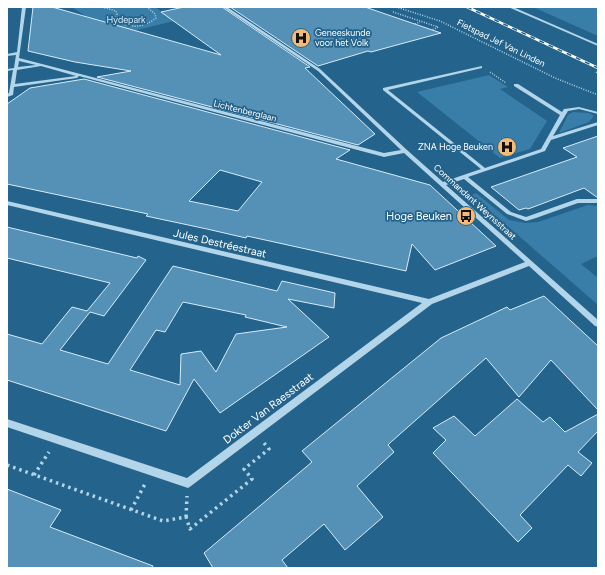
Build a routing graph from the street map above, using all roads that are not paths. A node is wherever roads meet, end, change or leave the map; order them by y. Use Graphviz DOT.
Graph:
graph roads {
  1 [pos="24,7"];
  2 [pos="224,7"];
  3 [pos="510,7"];
  4 [pos="598,45"];
  5 [pos="18,53"];
  6 [pos="7,55"];
  7 [pos="17,59"];
  8 [pos="42,66"];
  9 [pos="481,67"];
  10 [pos="15,69"];
  11 [pos="7,70"];
  12 [pos="81,76"];
  13 [pos="516,85"];
  14 [pos="12,86"];
  15 [pos="7,96"];
  16 [pos="598,113"];
  17 [pos="563,115"];
  18 [pos="598,123"];
  19 [pos="550,139"];
  20 [pos="405,151"];
  21 [pos="485,170"];
  22 [pos="465,176"];
  23 [pos="442,184"];
  24 [pos="598,201"];
  25 [pos="7,203"];
  26 [pos="530,263"];
  27 [pos="429,302"];
  28 [pos="598,323"];
  29 [pos="7,423"];
  1 -- 5 [label="street"];
  2 -- 20 [label="street, Commandant Weynsstraat"];
  3 -- 4 [label="street"];
  5 -- 6 [label="street"];
  5 -- 7 [label="street"];
  7 -- 8 [label="street, Lichtenberglaan"];
  7 -- 10 [label="street"];
  8 -- 10 [label="street, Lichtenberglaan"];
  8 -- 12 [label="street, Lichtenberglaan"];
  9 -- 21 [label="street"];
  10 -- 11 [label="street, Lichtenberglaan"];
  10 -- 14 [label="street"];
  12 -- 14 [label="street, Lichtenberglaan"];
  12 -- 20 [label="street, Lichtenberglaan"];
  13 -- 17 [label="street"];
  14 -- 15 [label="street"];
  16 -- 17 [label="street"];
  17 -- 19 [label="street"];
  18 -- 19 [label="street"];
  19 -- 21 [label="street"];
  20 -- 23 [label="street, Commandant Weynsstraat"];
  21 -- 22 [label="street"];
  22 -- 23 [label="street"];
  22 -- 24 [label="street"];
  23 -- 26 [label="street, Commandant Weynsstraat"];
  25 -- 27 [label="street, Jules Destréestraat"];
  26 -- 27 [label="street, Dokter Van Raesstraat"];
  26 -- 28 [label="street, Commandant Weynsstraat"];
  27 -- 29 [label="street, Dokter Van Raesstraat"];
}
